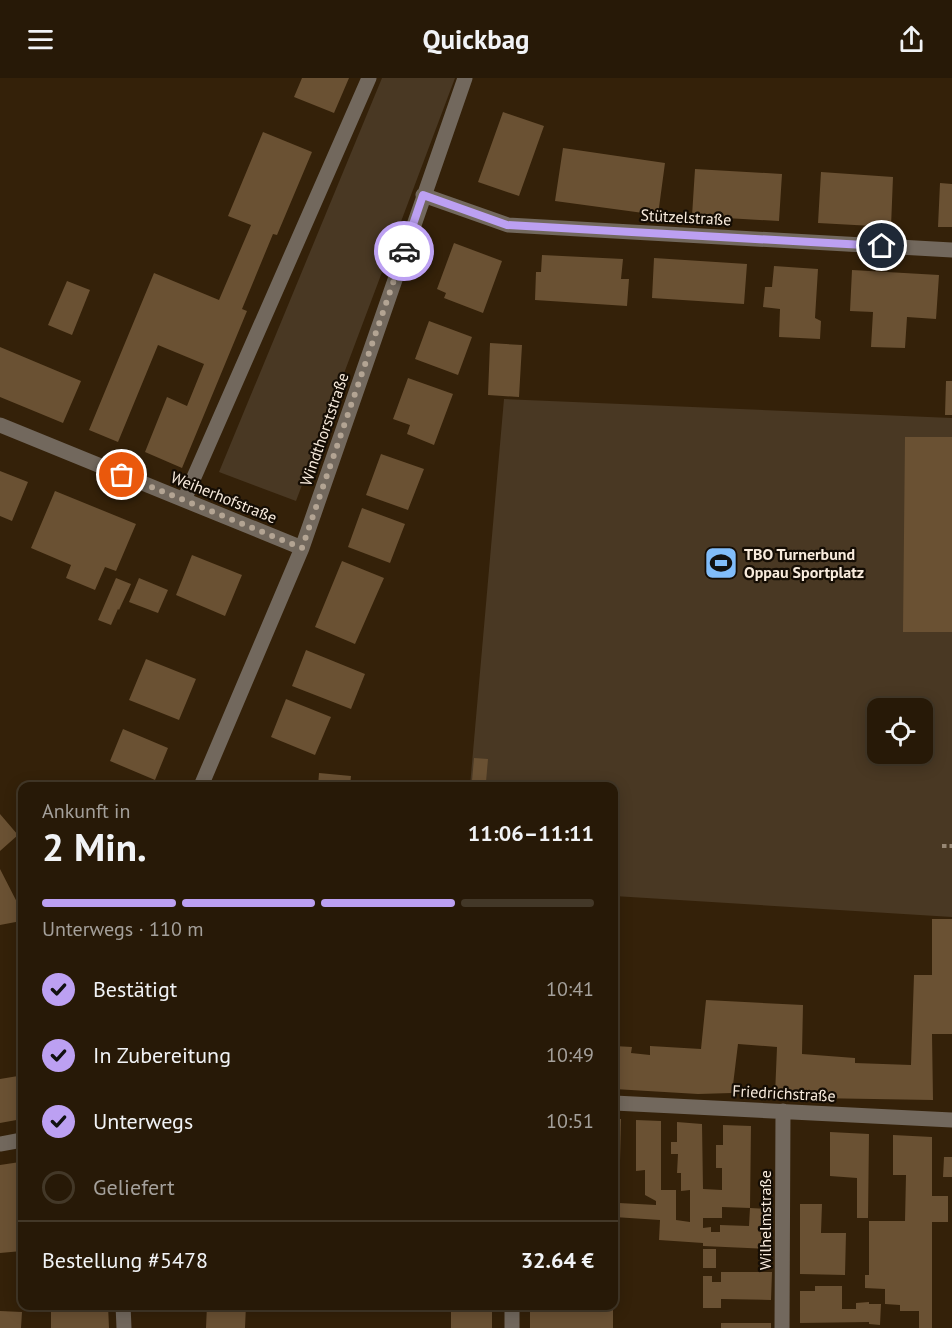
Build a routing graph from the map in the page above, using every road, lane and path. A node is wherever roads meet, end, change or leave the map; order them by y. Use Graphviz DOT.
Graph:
graph roads {
  1 [pos="369,78"];
  2 [pos="465,78"];
  3 [pos="423,195"];
  4 [pos="952,250"];
  5 [pos="0,425"];
  6 [pos="184,500"];
  7 [pos="302,548"];
  8 [pos="203,782"];
  9 [pos="942,846"];
  10 [pos="952,846"];
  11 [pos="618,1104"];
  12 [pos="783,1111"];
  13 [pos="952,1120"];
  14 [pos="18,1141"];
  15 [pos="0,1144"];
  16 [pos="123,1310"];
  17 [pos="512,1310"];
  18 [pos="124,1328"];
  19 [pos="512,1328"];
  20 [pos="782,1328"];
  1 -- 6 [label="street"];
  2 -- 3 [label="street, Windthorststraße"];
  3 -- 4 [label="street, Stützelstraße"];
  3 -- 7 [label="street, Windthorststraße"];
  5 -- 6 [label="street, Weiherhofstraße"];
  6 -- 7 [label="street, Weiherhofstraße"];
  7 -- 8 [label="street, Windthorststraße"];
  9 -- 10 [label="path"];
  11 -- 12 [label="street, Friedrichstraße"];
  12 -- 13 [label="street, Friedrichstraße"];
  12 -- 20 [label="street, Wilhelmstraße"];
  14 -- 15 [label="street"];
  16 -- 18 [label="street"];
  17 -- 19 [label="street"];
}
